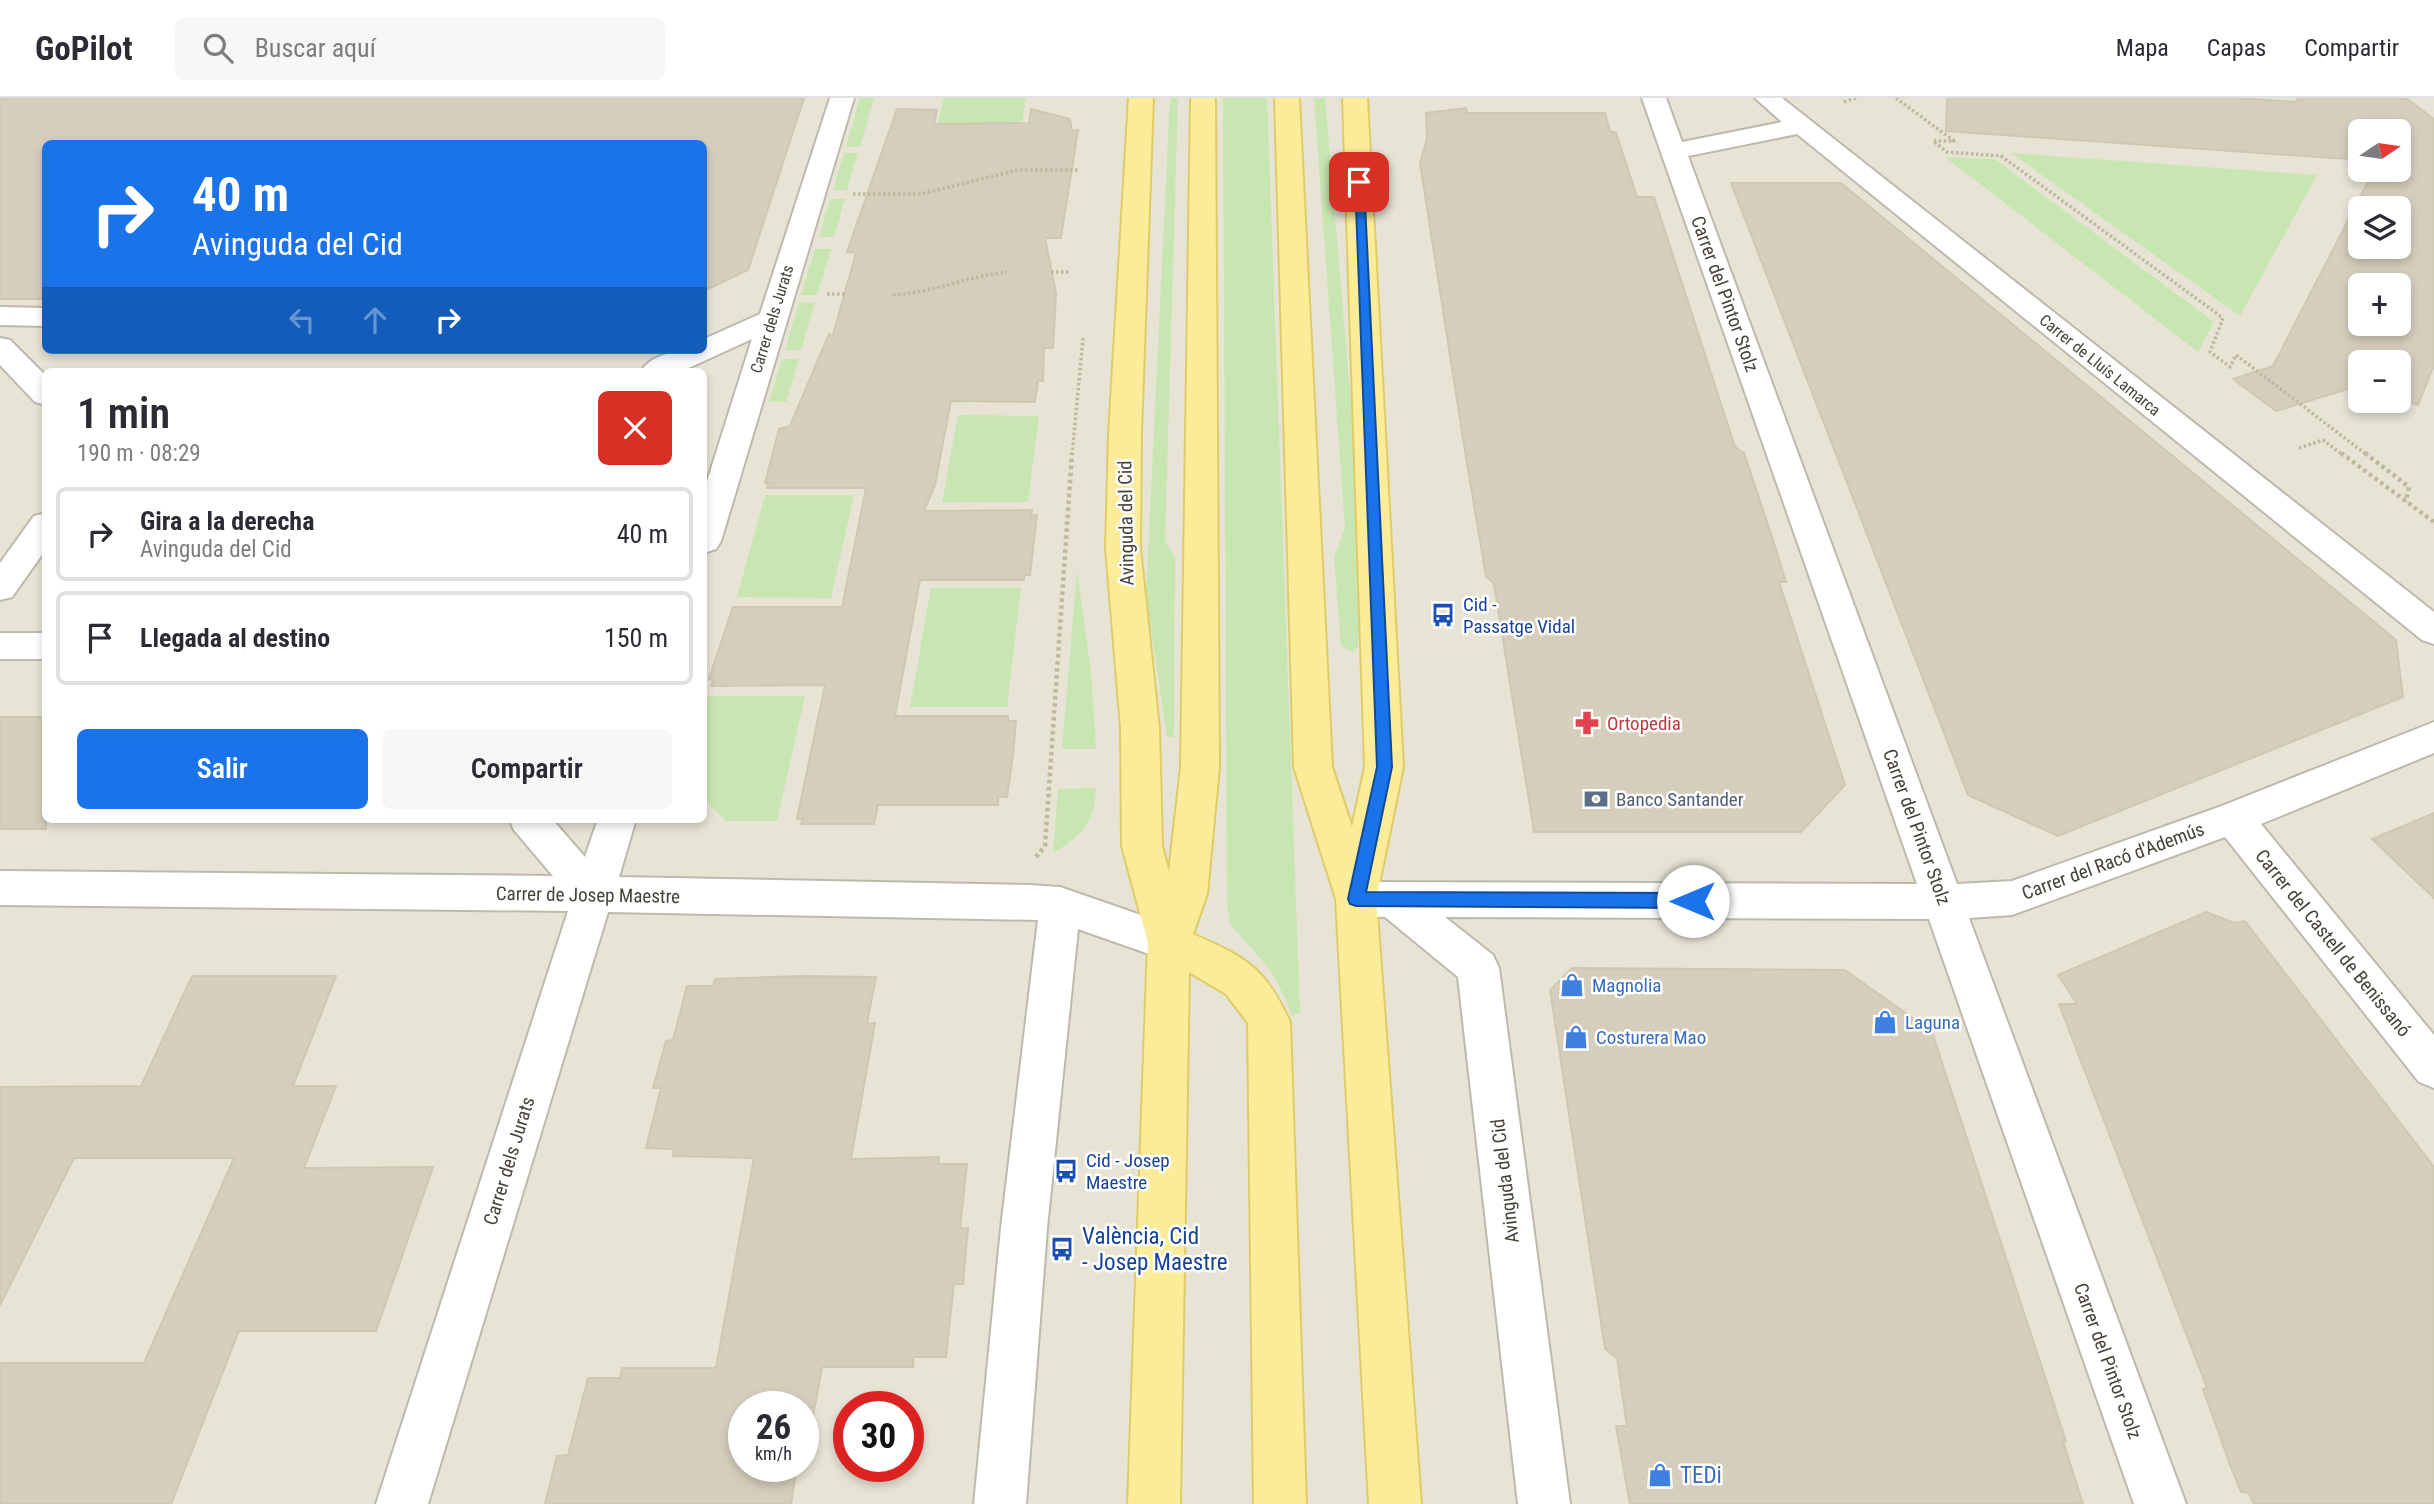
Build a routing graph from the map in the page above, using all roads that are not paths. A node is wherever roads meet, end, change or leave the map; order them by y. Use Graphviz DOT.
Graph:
graph roads {
  1 [pos="842,98"];
  2 [pos="1141,98"];
  3 [pos="1203,98"];
  4 [pos="1287,98"];
  5 [pos="1355,98"];
  6 [pos="1654,98"];
  7 [pos="1767,98"];
  8 [pos="1801,126"];
  9 [pos="1673,151"];
  10 [pos="0,316"];
  11 [pos="42,317"];
  12 [pos="707,320"];
  13 [pos="771,320"];
  14 [pos="0,346"];
  15 [pos="707,348"];
  16 [pos="694,354"];
  17 [pos="663,368"];
  18 [pos="42,391"];
  19 [pos="42,530"];
  20 [pos="707,531"];
  21 [pos="0,588"];
  22 [pos="2434,631"];
  23 [pos="0,646"];
  24 [pos="42,646"];
  25 [pos="2434,737"];
  26 [pos="2233,818"];
  27 [pos="531,823"];
  28 [pos="616,823"];
  29 [pos="0,888"];
  30 [pos="592,894"];
  31 [pos="1374,899"];
  32 [pos="1943,902"];
  33 [pos="1060,905"];
  34 [pos="1169,943"];
  35 [pos="2434,1068"];
  36 [pos="402,1504"];
  37 [pos="1000,1504"];
  38 [pos="1154,1504"];
  39 [pos="1280,1504"];
  40 [pos="1395,1504"];
  41 [pos="1544,1504"];
  42 [pos="2160,1504"];
  1 -- 13 [label="street, Carrer dels Jurats"];
  2 -- 34 [label="main road, Avinguda del Cid"];
  3 -- 34 [label="main road, Avinguda del Cid"];
  4 -- 31 [label="main road"];
  5 -- 31 [label="main road"];
  6 -- 9 [label="street, Carrer del Pintor Stolz"];
  7 -- 8 [label="street, Carrer de Lluís Lamarca"];
  8 -- 9 [label="street"];
  8 -- 22 [label="street, Carrer de Lluís Lamarca"];
  9 -- 32 [label="street, Carrer del Pintor Stolz"];
  10 -- 11 [label="street"];
  12 -- 13 [label="street"];
  13 -- 15 [label="street"];
  13 -- 20 [label="street, Carrer dels Jurats"];
  14 -- 18 [label="street"];
  16 -- 17 [label="street"];
  19 -- 21 [label="street"];
  23 -- 24 [label="street"];
  25 -- 26 [label="street, Carrer del Racó d'Ademús"];
  26 -- 32 [label="street, Carrer del Racó d'Ademús"];
  26 -- 35 [label="street, Carrer del Castell de Benissanó"];
  27 -- 30 [label="street"];
  28 -- 30 [label="street, Carrer dels Jurats"];
  29 -- 30 [label="street, Carrer de Josep Maestre"];
  30 -- 33 [label="street, Carrer de Josep Maestre"];
  30 -- 36 [label="street, Carrer dels Jurats"];
  31 -- 32 [label="street, Carrer del Racó d'Ademús"];
  31 -- 40 [label="main road"];
  31 -- 41 [label="street, Avinguda del Cid"];
  32 -- 42 [label="street, Carrer del Pintor Stolz"];
  33 -- 34 [label="street, Carrer de Josep Maestre"];
  33 -- 37 [label="street"];
  34 -- 38 [label="main road, Avinguda del Cid"];
  34 -- 39 [label="main road"];
}
